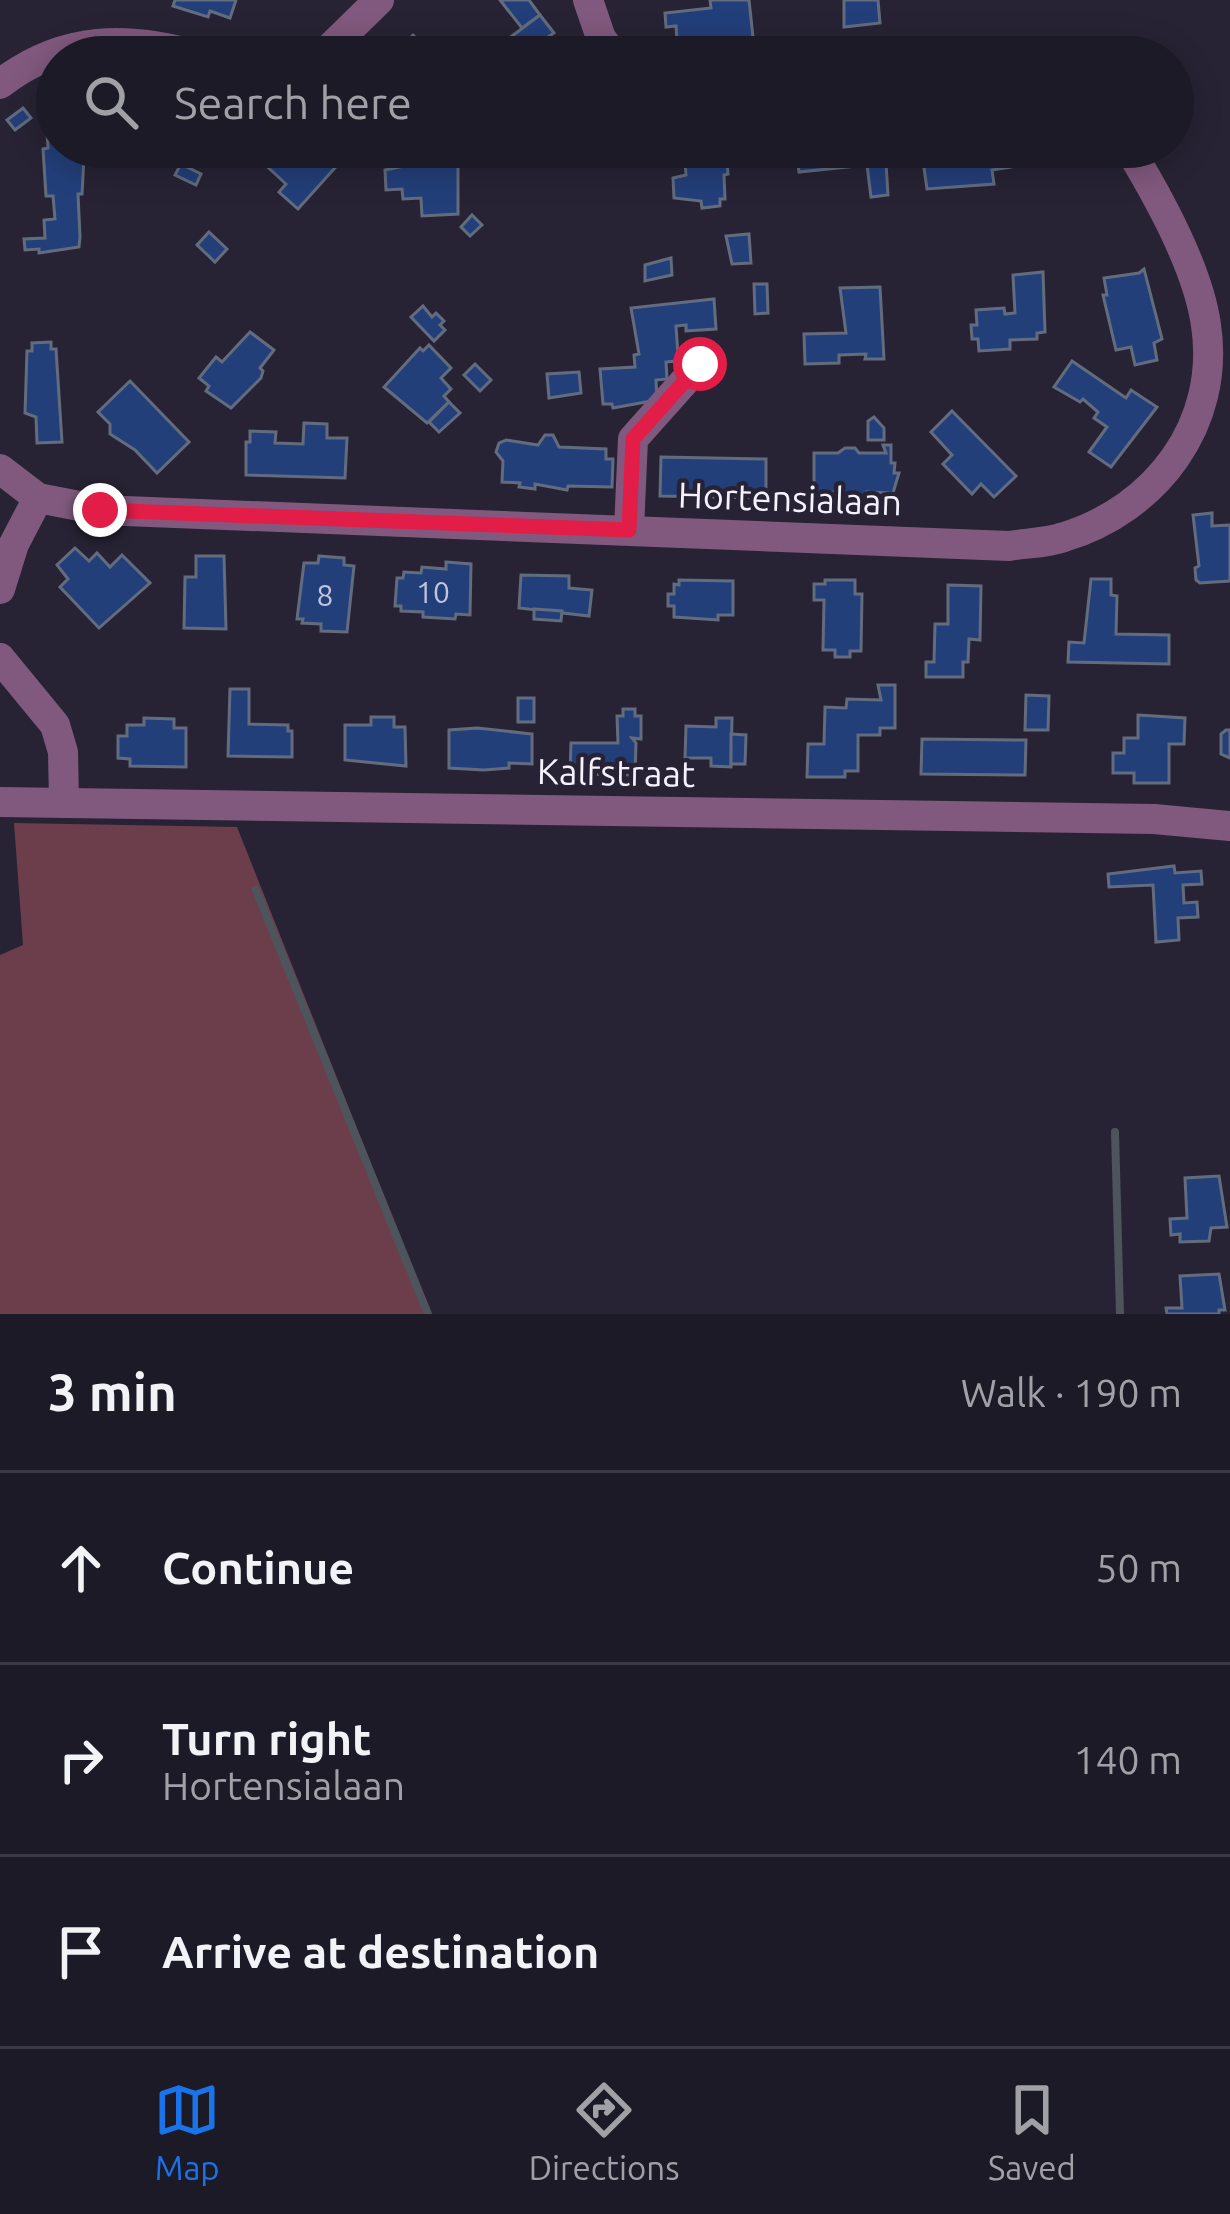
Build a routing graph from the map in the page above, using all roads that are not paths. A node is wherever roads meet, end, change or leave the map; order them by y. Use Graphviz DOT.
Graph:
graph roads {
  1 [pos="380,0"];
  2 [pos="588,0"];
  3 [pos="343,36"];
  4 [pos="600,36"];
  5 [pos="36,61"];
  6 [pos="1,81"];
  7 [pos="1138,168"];
  8 [pos="700,364"];
  9 [pos="0,470"];
  10 [pos="38,498"];
  11 [pos="629,530"];
  12 [pos="0,589"];
  13 [pos="0,658"];
  14 [pos="0,802"];
  15 [pos="64,803"];
  16 [pos="1230,826"];
  1 -- 3 [label="street"];
  2 -- 4 [label="street"];
  5 -- 6 [label="street"];
  7 -- 11 [label="street, Hortensialaan"];
  8 -- 11 [label="street"];
  9 -- 10 [label="street, Hortensialaan"];
  10 -- 11 [label="street, Hortensialaan"];
  10 -- 12 [label="street"];
  13 -- 15 [label="street"];
  14 -- 15 [label="street, Kalfstraat"];
  15 -- 16 [label="street, Kalfstraat"];
}
